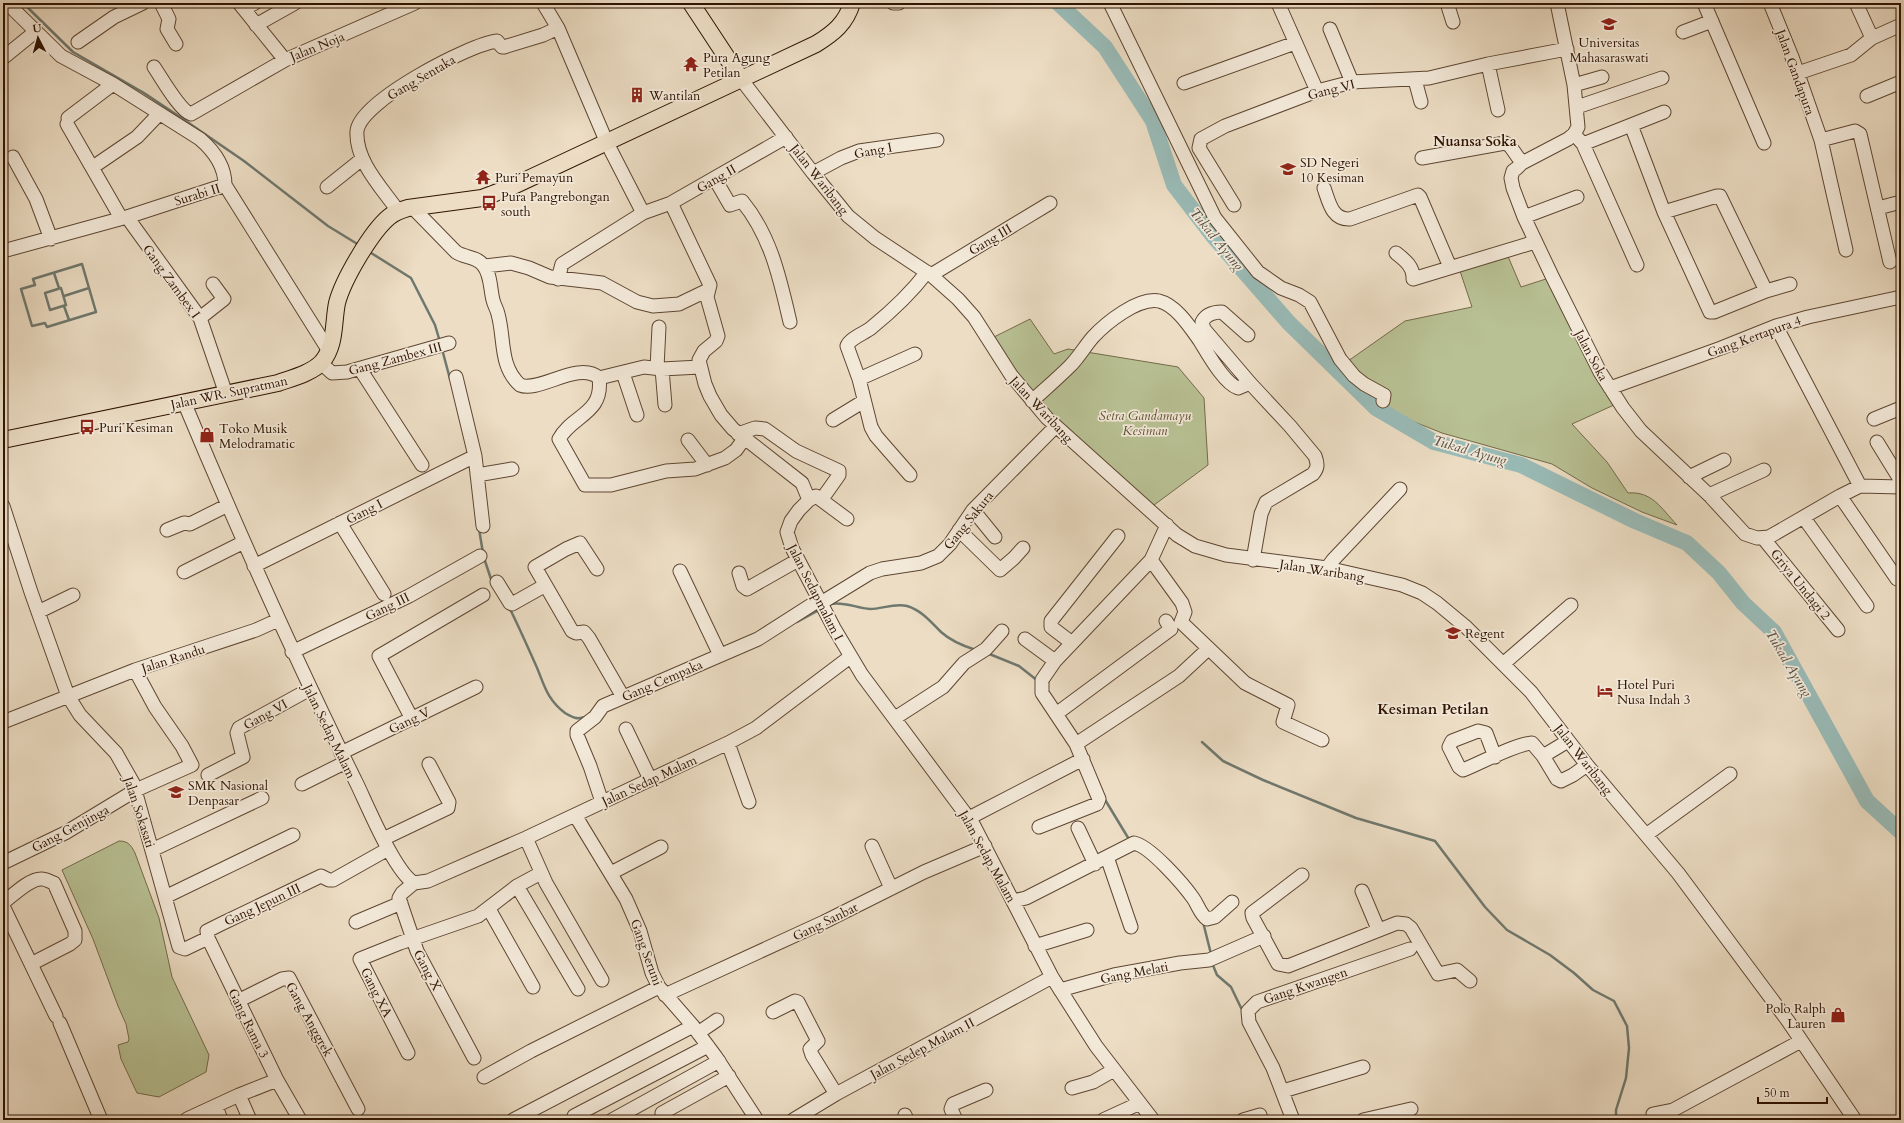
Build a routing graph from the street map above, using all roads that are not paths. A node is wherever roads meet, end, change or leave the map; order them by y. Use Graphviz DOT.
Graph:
graph roads {
  1 [pos="7,3"];
  2 [pos="161,3"];
  3 [pos="295,3"];
  4 [pos="415,3"];
  5 [pos="543,3"];
  6 [pos="691,3"];
  7 [pos="852,3"];
  8 [pos="893,3"];
  9 [pos="898,3"];
  10 [pos="1110,3"];
  11 [pos="1278,3"];
  12 [pos="1447,3"];
  13 [pos="1557,3"];
  14 [pos="1704,3"];
  15 [pos="1770,3"];
  16 [pos="1856,3"];
  17 [pos="135,5"];
  18 [pos="246,5"];
  19 [pos="1712,21"];
  20 [pos="1453,22"];
  21 [pos="256,25"];
  22 [pos="1901,25"];
  23 [pos="558,28"];
  24 [pos="1330,29"];
  25 [pos="35,32"];
  26 [pos="1683,32"];
  27 [pos="1872,38"];
  28 [pos="78,42"];
  29 [pos="1295,43"];
  30 [pos="176,44"];
  31 [pos="1567,49"];
  32 [pos="3,58"];
  33 [pos="285,60"];
  34 [pos="1488,64"];
  35 [pos="154,67"];
  36 [pos="1798,74"];
  37 [pos="1602,76"];
  38 [pos="1662,78"];
  39 [pos="741,79"];
  40 [pos="1415,80"];
  41 [pos="1184,82"];
  42 [pos="1352,82"];
  43 [pos="1901,82"];
  44 [pos="112,84"];
  45 [pos="1574,85"];
  46 [pos="1318,91"];
  47 [pos="1867,96"];
  48 [pos="1421,102"];
  49 [pos="1577,107"];
  50 [pos="1498,110"];
  51 [pos="1664,112"];
  52 [pos="159,114"];
  53 [pos="1631,125"];
  54 [pos="1574,134"];
  55 [pos="786,137"];
  56 [pos="936,140"];
  57 [pos="1821,140"];
  58 [pos="607,143"];
  59 [pos="1764,143"];
  60 [pos="1583,144"];
  61 [pos="13,157"];
  62 [pos="1422,158"];
  63 [pos="362,159"];
  64 [pos="1522,162"];
  65 [pos="93,167"];
  66 [pos="813,173"];
  67 [pos="715,179"];
  68 [pos="225,185"];
  69 [pos="327,187"];
  70 [pos="1324,188"];
  71 [pos="1576,197"];
  72 [pos="1901,202"];
  73 [pos="670,203"];
  74 [pos="1050,203"];
  75 [pos="1234,205"];
  76 [pos="1878,208"];
  77 [pos="405,209"];
  78 [pos="1664,212"];
  79 [pos="643,213"];
  80 [pos="1524,217"];
  81 [pos="124,218"];
  82 [pos="51,239"];
  83 [pos="1535,242"];
  84 [pos="1846,250"];
  85 [pos="3,251"];
  86 [pos="1396,253"];
  87 [pos="1890,262"];
  88 [pos="1637,265"];
  89 [pos="485,266"];
  90 [pos="1450,267"];
  91 [pos="929,273"];
  92 [pos="558,279"];
  93 [pos="213,284"];
  94 [pos="1790,284"];
  95 [pos="708,290"];
  96 [pos="1766,291"];
  97 [pos="1901,297"];
  98 [pos="200,318"];
  99 [pos="790,322"];
  100 [pos="1776,326"];
  101 [pos="659,327"];
  102 [pos="1248,335"];
  103 [pos="445,344"];
  104 [pos="915,354"];
  105 [pos="325,357"];
  106 [pos="700,367"];
  107 [pos="660,368"];
  108 [pos="360,369"];
  109 [pos="623,373"];
  110 [pos="456,377"];
  111 [pos="599,378"];
  112 [pos="859,379"];
  113 [pos="1250,383"];
  114 [pos="1610,388"];
  115 [pos="226,394"];
  116 [pos="864,401"];
  117 [pos="1032,401"];
  118 [pos="184,402"];
  119 [pos="1383,402"];
  120 [pos="665,405"];
  121 [pos="1901,408"];
  122 [pos="637,415"];
  123 [pos="1874,419"];
  124 [pos="833,420"];
  125 [pos="1055,427"];
  126 [pos="741,437"];
  127 [pos="3,440"];
  128 [pos="688,440"];
  129 [pos="1877,442"];
  130 [pos="472,457"];
  131 [pos="1724,460"];
  132 [pos="422,465"];
  133 [pos="706,465"];
  134 [pos="512,469"];
  135 [pos="1764,470"];
  136 [pos="477,475"];
  137 [pos="910,475"];
  138 [pos="1689,477"];
  139 [pos="1901,481"];
  140 [pos="1860,486"];
  141 [pos="1901,487"];
  142 [pos="1400,490"];
  143 [pos="1709,495"];
  144 [pos="1840,496"];
  145 [pos="816,499"];
  146 [pos="228,505"];
  147 [pos="3,506"];
  148 [pos="973,510"];
  149 [pos="1804,518"];
  150 [pos="847,519"];
  151 [pos="340,523"];
  152 [pos="1167,525"];
  153 [pos="483,526"];
  154 [pos="167,530"];
  155 [pos="959,530"];
  156 [pos="1118,536"];
  157 [pos="995,537"];
  158 [pos="1763,538"];
  159 [pos="244,542"];
  160 [pos="1023,548"];
  161 [pos="480,556"];
  162 [pos="798,560"];
  163 [pos="1151,560"];
  164 [pos="1253,560"];
  165 [pos="254,566"];
  166 [pos="1327,568"];
  167 [pos="597,569"];
  168 [pos="680,571"];
  169 [pos="184,572"];
  170 [pos="739,573"];
  171 [pos="1897,579"];
  172 [pos="497,582"];
  173 [pos="544,586"];
  174 [pos="384,594"];
  175 [pos="483,594"];
  176 [pos="73,595"];
  177 [pos="822,605"];
  178 [pos="1571,605"];
  179 [pos="1867,606"];
  180 [pos="38,612"];
  181 [pos="278,620"];
  182 [pos="1166,621"];
  183 [pos="1838,630"];
  184 [pos="1002,631"];
  185 [pos="1025,639"];
  186 [pos="1072,643"];
  187 [pos="1208,648"];
  188 [pos="292,652"];
  189 [pos="720,655"];
  190 [pos="850,657"];
  191 [pos="1055,661"];
  192 [pos="1503,664"];
  193 [pos="135,670"];
  194 [pos="476,687"];
  195 [pos="310,689"];
  196 [pos="68,696"];
  197 [pos="623,697"];
  198 [pos="1058,712"];
  199 [pos="895,718"];
  200 [pos="412,719"];
  201 [pos="3,722"];
  202 [pos="626,729"];
  203 [pos="1322,740"];
  204 [pos="1568,741"];
  205 [pos="728,743"];
  206 [pos="1077,743"];
  207 [pos="1543,756"];
  208 [pos="1495,757"];
  209 [pos="344,758"];
  210 [pos="1083,759"];
  211 [pos="429,764"];
  212 [pos="1587,765"];
  213 [pos="1730,774"];
  214 [pos="208,775"];
  215 [pos="650,779"];
  216 [pos="302,784"];
  217 [pos="136,790"];
  218 [pos="262,798"];
  219 [pos="602,802"];
  220 [pos="749,802"];
  221 [pos="575,815"];
  222 [pos="968,818"];
  223 [pos="1039,826"];
  224 [pos="1078,828"];
  225 [pos="293,835"];
  226 [pos="1646,835"];
  227 [pos="526,838"];
  228 [pos="386,844"];
  229 [pos="872,846"];
  230 [pos="985,846"];
  231 [pos="661,847"];
  232 [pos="152,850"];
  233 [pos="1107,857"];
  234 [pos="3,863"];
  235 [pos="1096,864"];
  236 [pos="541,873"];
  237 [pos="611,873"];
  238 [pos="1302,875"];
  239 [pos="414,883"];
  240 [pos="517,886"];
  241 [pos="891,888"];
  242 [pos="1362,891"];
  243 [pos="165,897"];
  244 [pos="1013,901"];
  245 [pos="401,902"];
  246 [pos="1232,902"];
  247 [pos="3,903"];
  248 [pos="3,906"];
  249 [pos="489,909"];
  250 [pos="356,922"];
  251 [pos="1131,927"];
  252 [pos="1378,929"];
  253 [pos="1087,930"];
  254 [pos="1264,936"];
  255 [pos="208,938"];
  256 [pos="413,939"];
  257 [pos="1035,946"];
  258 [pos="1410,949"];
  259 [pos="31,964"];
  260 [pos="1052,977"];
  261 [pos="602,980"];
  262 [pos="1470,981"];
  263 [pos="533,987"];
  264 [pos="578,989"];
  265 [pos="1060,990"];
  266 [pos="662,991"];
  267 [pos="238,1000"];
  268 [pos="773,1012"];
  269 [pos="717,1020"];
  270 [pos="695,1029"];
  271 [pos="1802,1041"];
  272 [pos="708,1046"];
  273 [pos="408,1053"];
  274 [pos="474,1058"];
  275 [pos="719,1061"];
  276 [pos="1363,1067"];
  277 [pos="1114,1070"];
  278 [pos="484,1076"];
  279 [pos="729,1076"];
  280 [pos="277,1080"];
  281 [pos="1072,1088"];
  282 [pos="986,1090"];
  283 [pos="1283,1091"];
  284 [pos="836,1094"];
  285 [pos="239,1095"];
  286 [pos="1140,1103"];
  287 [pos="216,1106"];
  288 [pos="358,1109"];
  289 [pos="1411,1109"];
  290 [pos="662,1113"];
  291 [pos="1654,1114"];
  292 [pos="1260,1115"];
  293 [pos="574,1116"];
  294 [pos="187,1119"];
  295 [pos="754,1119"];
  296 [pos="101,1120"];
  297 [pos="221,1120"];
  298 [pos="250,1120"];
  299 [pos="300,1120"];
  300 [pos="513,1120"];
  301 [pos="612,1120"];
  302 [pos="793,1120"];
  303 [pos="956,1120"];
  304 [pos="1103,1120"];
  305 [pos="1153,1120"];
  306 [pos="1243,1120"];
  307 [pos="1293,1120"];
  308 [pos="1364,1120"];
  309 [pos="1855,1120"];
  1 -- 25 [label="street"];
  2 -- 30 [label="street"];
  3 -- 21 [label="street"];
  4 -- 33 [label="street, Jalan Noja"];
  5 -- 23 [label="street"];
  6 -- 39 [label="main road"];
  7 -- 39 [label="main road"];
  8 -- 9 [label="street"];
  10 -- 119 [label="street"];
  11 -- 29 [label="street"];
  12 -- 20 [label="street"];
  13 -- 31 [label="street"];
  14 -- 19 [label="street"];
  15 -- 36 [label="street, Jalan Gandapura"];
  16 -- 27 [label="street"];
  17 -- 28 [label="street"];
  18 -- 21 [label="street, Jalan Noja"];
  19 -- 26 [label="street"];
  19 -- 59 [label="street"];
  21 -- 33 [label="street, Jalan Noja"];
  22 -- 27 [label="street"];
  23 -- 58 [label="street"];
  23 -- 63 [label="street, Gang Sentaka"];
  24 -- 42 [label="street"];
  25 -- 32 [label="street"];
  25 -- 44 [label="street"];
  27 -- 36 [label="street"];
  29 -- 41 [label="street"];
  29 -- 46 [label="street"];
  31 -- 34 [label="street, Gang VI"];
  31 -- 45 [label="street"];
  33 -- 35 [label="street"];
  34 -- 40 [label="street, Gang VI"];
  34 -- 50 [label="street"];
  36 -- 57 [label="street, Jalan Gandapura"];
  37 -- 45 [label="street"];
  38 -- 49 [label="street"];
  39 -- 55 [label="street, Jalan Waribang"];
  39 -- 58 [label="main road"];
  40 -- 42 [label="street, Gang VI"];
  40 -- 48 [label="street"];
  42 -- 46 [label="street, Gang VI"];
  43 -- 47 [label="street"];
  44 -- 52 [label="street"];
  44 -- 65 [label="street, Gang Zambex I"];
  45 -- 49 [label="street"];
  46 -- 75 [label="street, Gang VI"];
  49 -- 54 [label="street"];
  51 -- 53 [label="street"];
  52 -- 65 [label="street"];
  52 -- 68 [label="street"];
  53 -- 60 [label="street"];
  53 -- 78 [label="street"];
  54 -- 60 [label="street"];
  54 -- 64 [label="street"];
  55 -- 66 [label="street, Jalan Waribang"];
  55 -- 67 [label="street, Gang II"];
  56 -- 66 [label="street, Gang I"];
  57 -- 76 [label="street"];
  57 -- 84 [label="street, Jalan Gandapura"];
  58 -- 77 [label="main road"];
  58 -- 79 [label="street"];
  60 -- 88 [label="street"];
  61 -- 82 [label="street"];
  62 -- 64 [label="street"];
  63 -- 69 [label="street"];
  63 -- 77 [label="street, Gang Sentaka"];
  64 -- 80 [label="street, Jalan Soka"];
  65 -- 81 [label="street, Gang Zambex I"];
  66 -- 91 [label="street, Jalan Waribang"];
  67 -- 73 [label="street, Gang II"];
  67 -- 99 [label="street"];
  68 -- 81 [label="street, Surabi II"];
  68 -- 105 [label="street, Surabi II"];
  70 -- 90 [label="street"];
  71 -- 80 [label="street"];
  72 -- 76 [label="street"];
  73 -- 79 [label="street, Gang II"];
  73 -- 95 [label="street"];
  74 -- 91 [label="street, Gang III"];
  76 -- 87 [label="street"];
  77 -- 89 [label="street, Gang Sentaka"];
  77 -- 105 [label="main road"];
  78 -- 96 [label="street"];
  78 -- 96 [label="street"];
  79 -- 92 [label="street, Gang II"];
  80 -- 83 [label="street, Jalan Soka"];
  81 -- 82 [label="street, Surabi II"];
  81 -- 98 [label="street, Gang Zambex I"];
  82 -- 85 [label="street, Surabi II"];
  83 -- 90 [label="street"];
  83 -- 114 [label="street, Jalan Soka"];
  86 -- 90 [label="street"];
  89 -- 92 [label="street"];
  89 -- 111 [label="street"];
  91 -- 112 [label="street"];
  91 -- 117 [label="street, Jalan Waribang"];
  92 -- 95 [label="street"];
  93 -- 98 [label="street"];
  94 -- 96 [label="street"];
  95 -- 106 [label="street"];
  97 -- 100 [label="street, Gang Kertapura 4"];
  98 -- 115 [label="street, Gang Zambex I"];
  100 -- 114 [label="street, Gang Kertapura 4"];
  100 -- 140 [label="street"];
  101 -- 107 [label="street"];
  102 -- 113 [label="street"];
  103 -- 108 [label="street, Gang Zambex III"];
  104 -- 112 [label="street"];
  105 -- 108 [label="street, Gang Zambex III"];
  105 -- 115 [label="main road, Jalan WR. Supratman"];
  106 -- 107 [label="street"];
  106 -- 126 [label="street"];
  107 -- 109 [label="street"];
  107 -- 120 [label="street"];
  108 -- 132 [label="street"];
  109 -- 111 [label="street"];
  109 -- 122 [label="street"];
  110 -- 130 [label="street"];
  111 -- 133 [label="street"];
  112 -- 116 [label="street"];
  113 -- 117 [label="street"];
  113 -- 164 [label="street"];
  114 -- 138 [label="street, Jalan Soka"];
  115 -- 118 [label="main road, Jalan WR. Supratman"];
  116 -- 124 [label="street"];
  116 -- 137 [label="street"];
  117 -- 125 [label="street, Jalan Waribang"];
  118 -- 127 [label="main road, Jalan WR. Supratman"];
  118 -- 146 [label="street, Jalan Sedap Malam"];
  121 -- 123 [label="street"];
  125 -- 148 [label="street, Gang Sakura"];
  125 -- 152 [label="street, Jalan Waribang"];
  126 -- 133 [label="street"];
  126 -- 145 [label="street"];
  126 -- 145 [label="street"];
  128 -- 133 [label="street"];
  129 -- 139 [label="street"];
  130 -- 136 [label="street"];
  130 -- 151 [label="street, Gang I"];
  131 -- 138 [label="street"];
  134 -- 136 [label="street"];
  135 -- 143 [label="street"];
  136 -- 153 [label="street"];
  138 -- 143 [label="street, Jalan Soka"];
  140 -- 141 [label="street"];
  140 -- 144 [label="street"];
  142 -- 166 [label="street"];
  143 -- 158 [label="street, Jalan Soka"];
  144 -- 149 [label="street"];
  144 -- 171 [label="street"];
  145 -- 150 [label="street"];
  145 -- 162 [label="street, Jalan Sedapmalam I"];
  146 -- 154 [label="street"];
  146 -- 159 [label="street, Jalan Sedap Malam"];
  147 -- 180 [label="street, Jalan Sokasati"];
  148 -- 155 [label="street, Gang Sakura"];
  148 -- 157 [label="street"];
  149 -- 158 [label="street"];
  149 -- 179 [label="street"];
  151 -- 165 [label="street, Gang I"];
  151 -- 174 [label="street"];
  152 -- 163 [label="street"];
  152 -- 164 [label="street, Jalan Waribang"];
  155 -- 160 [label="street"];
  155 -- 177 [label="street, Gang Sakura"];
  156 -- 186 [label="street"];
  158 -- 183 [label="street, Griya Undagi 2"];
  159 -- 165 [label="street, Jalan Sedap Malam"];
  159 -- 169 [label="street"];
  161 -- 188 [label="street, Gang III"];
  162 -- 170 [label="street"];
  162 -- 177 [label="street, Jalan Sedapmalam I"];
  163 -- 186 [label="street"];
  163 -- 187 [label="street"];
  164 -- 166 [label="street, Jalan Waribang"];
  165 -- 181 [label="street, Jalan Sedap Malam"];
  166 -- 192 [label="street, Jalan Waribang"];
  167 -- 173 [label="street"];
  168 -- 189 [label="street"];
  172 -- 173 [label="street"];
  173 -- 197 [label="street"];
  175 -- 200 [label="street"];
  176 -- 180 [label="street"];
  177 -- 189 [label="street, Gang Cempaka"];
  177 -- 190 [label="street, Jalan Sedapmalam I"];
  178 -- 192 [label="street"];
  180 -- 196 [label="street, Jalan Sokasati"];
  181 -- 188 [label="street, Jalan Sedap Malam"];
  181 -- 193 [label="street, Jalan Randu"];
  182 -- 198 [label="street"];
  184 -- 199 [label="street"];
  185 -- 191 [label="street"];
  186 -- 191 [label="street"];
  187 -- 203 [label="street"];
  187 -- 206 [label="street"];
  188 -- 195 [label="street, Jalan Sedap Malam"];
  189 -- 197 [label="street, Gang Cempaka"];
  190 -- 199 [label="street, Jalan Sedap Malam"];
  190 -- 205 [label="street, Jalan Sedap Malam"];
  191 -- 198 [label="street"];
  192 -- 204 [label="street, Jalan Waribang"];
  193 -- 196 [label="street, Jalan Randu"];
  193 -- 217 [label="street, Gang Genjinga"];
  194 -- 200 [label="street, Gang V"];
  195 -- 209 [label="street, Jalan Sedap Malam"];
  195 -- 214 [label="street, Gang VI"];
  196 -- 201 [label="street"];
  196 -- 217 [label="street, Jalan Sokasati"];
  197 -- 219 [label="street, Gang Cempaka"];
  198 -- 206 [label="street"];
  199 -- 222 [label="street, Jalan Sedap Malam"];
  200 -- 209 [label="street, Gang V"];
  202 -- 215 [label="street"];
  204 -- 207 [label="street"];
  204 -- 212 [label="street, Jalan Waribang"];
  205 -- 215 [label="street, Jalan Sedap Malam"];
  205 -- 220 [label="street"];
  206 -- 210 [label="street"];
  207 -- 208 [label="street"];
  207 -- 212 [label="street"];
  209 -- 216 [label="street, Gang V"];
  209 -- 228 [label="street, Jalan Sedap Malam"];
  210 -- 222 [label="street"];
  210 -- 223 [label="street"];
  211 -- 228 [label="street"];
  212 -- 226 [label="street, Jalan Waribang"];
  213 -- 226 [label="street"];
  215 -- 219 [label="street, Jalan Sedap Malam"];
  217 -- 232 [label="street, Jalan Sokasati"];
  217 -- 234 [label="street, Gang Genjinga"];
  218 -- 232 [label="street"];
  219 -- 221 [label="street, Jalan Sedap Malam"];
  221 -- 227 [label="street, Jalan Sedap Malam"];
  221 -- 237 [label="street, Gang Seruni"];
  222 -- 230 [label="street, Jalan Sedap Malam"];
  224 -- 235 [label="street"];
  225 -- 243 [label="street"];
  226 -- 271 [label="street, Jalan Waribang"];
  227 -- 236 [label="street"];
  227 -- 239 [label="street, Jalan Sedap Malam"];
  228 -- 239 [label="street, Jalan Sedap Malam"];
  228 -- 255 [label="street, Gang Jepun III"];
  229 -- 241 [label="street"];
  230 -- 241 [label="street, Gang Sanbat"];
  230 -- 244 [label="street, Jalan Sedap Malam"];
  231 -- 237 [label="street"];
  232 -- 243 [label="street, Jalan Sokasati"];
  233 -- 235 [label="street"];
  233 -- 246 [label="street"];
  233 -- 251 [label="street"];
  235 -- 244 [label="street"];
  236 -- 240 [label="street"];
  236 -- 261 [label="street"];
  237 -- 266 [label="street, Gang Seruni"];
  238 -- 254 [label="street"];
  239 -- 245 [label="street"];
  240 -- 249 [label="street"];
  240 -- 264 [label="street"];
  241 -- 266 [label="street, Gang Sanbat"];
  242 -- 252 [label="street"];
  243 -- 255 [label="street, Jalan Sokasati"];
  244 -- 257 [label="street, Jalan Sedap Malam"];
  245 -- 250 [label="street"];
  245 -- 256 [label="street, Gang X"];
  247 -- 259 [label="street"];
  248 -- 259 [label="street"];
  249 -- 256 [label="street"];
  249 -- 263 [label="street"];
  252 -- 254 [label="street"];
  252 -- 262 [label="street"];
  253 -- 257 [label="street"];
  254 -- 265 [label="street, Gang Melati"];
  255 -- 267 [label="street, Gang Rama 3"];
  256 -- 273 [label="street, Gang XA"];
  256 -- 274 [label="street, Gang X"];
  257 -- 260 [label="street, Jalan Sedap Malam"];
  258 -- 283 [label="street, Gang Kwangen"];
  259 -- 296 [label="street"];
  260 -- 265 [label="street, Jalan Sedap Malam"];
  260 -- 284 [label="street, Jalan Sedep Malam II"];
  265 -- 277 [label="street, Jalan Sedap Malam"];
  266 -- 270 [label="street, Gang Seruni"];
  266 -- 278 [label="street, Gang Sanbat"];
  267 -- 280 [label="street, Gang Rama 3"];
  267 -- 288 [label="street, Gang Anggrek"];
  268 -- 284 [label="street"];
  269 -- 270 [label="street"];
  270 -- 272 [label="street, Gang Seruni"];
  270 -- 300 [label="street"];
  271 -- 291 [label="street"];
  271 -- 309 [label="street, Jalan Waribang"];
  272 -- 275 [label="street, Gang Seruni"];
  272 -- 293 [label="street"];
  275 -- 279 [label="street, Gang Seruni"];
  275 -- 301 [label="street"];
  276 -- 283 [label="street"];
  277 -- 281 [label="street"];
  277 -- 286 [label="street, Jalan Sedap Malam"];
  279 -- 290 [label="street"];
  279 -- 295 [label="street, Gang Seruni"];
  280 -- 285 [label="street"];
  280 -- 299 [label="street, Gang Rama 3"];
  282 -- 303 [label="street"];
  283 -- 307 [label="street, Gang Kwangen"];
  284 -- 302 [label="street, Jalan Sedep Malam II"];
  285 -- 287 [label="street"];
  285 -- 298 [label="street"];
  286 -- 304 [label="street"];
  286 -- 305 [label="street, Jalan Sedap Malam"];
  287 -- 294 [label="street"];
  287 -- 297 [label="street"];
  289 -- 308 [label="street"];
  292 -- 306 [label="street"];
}
